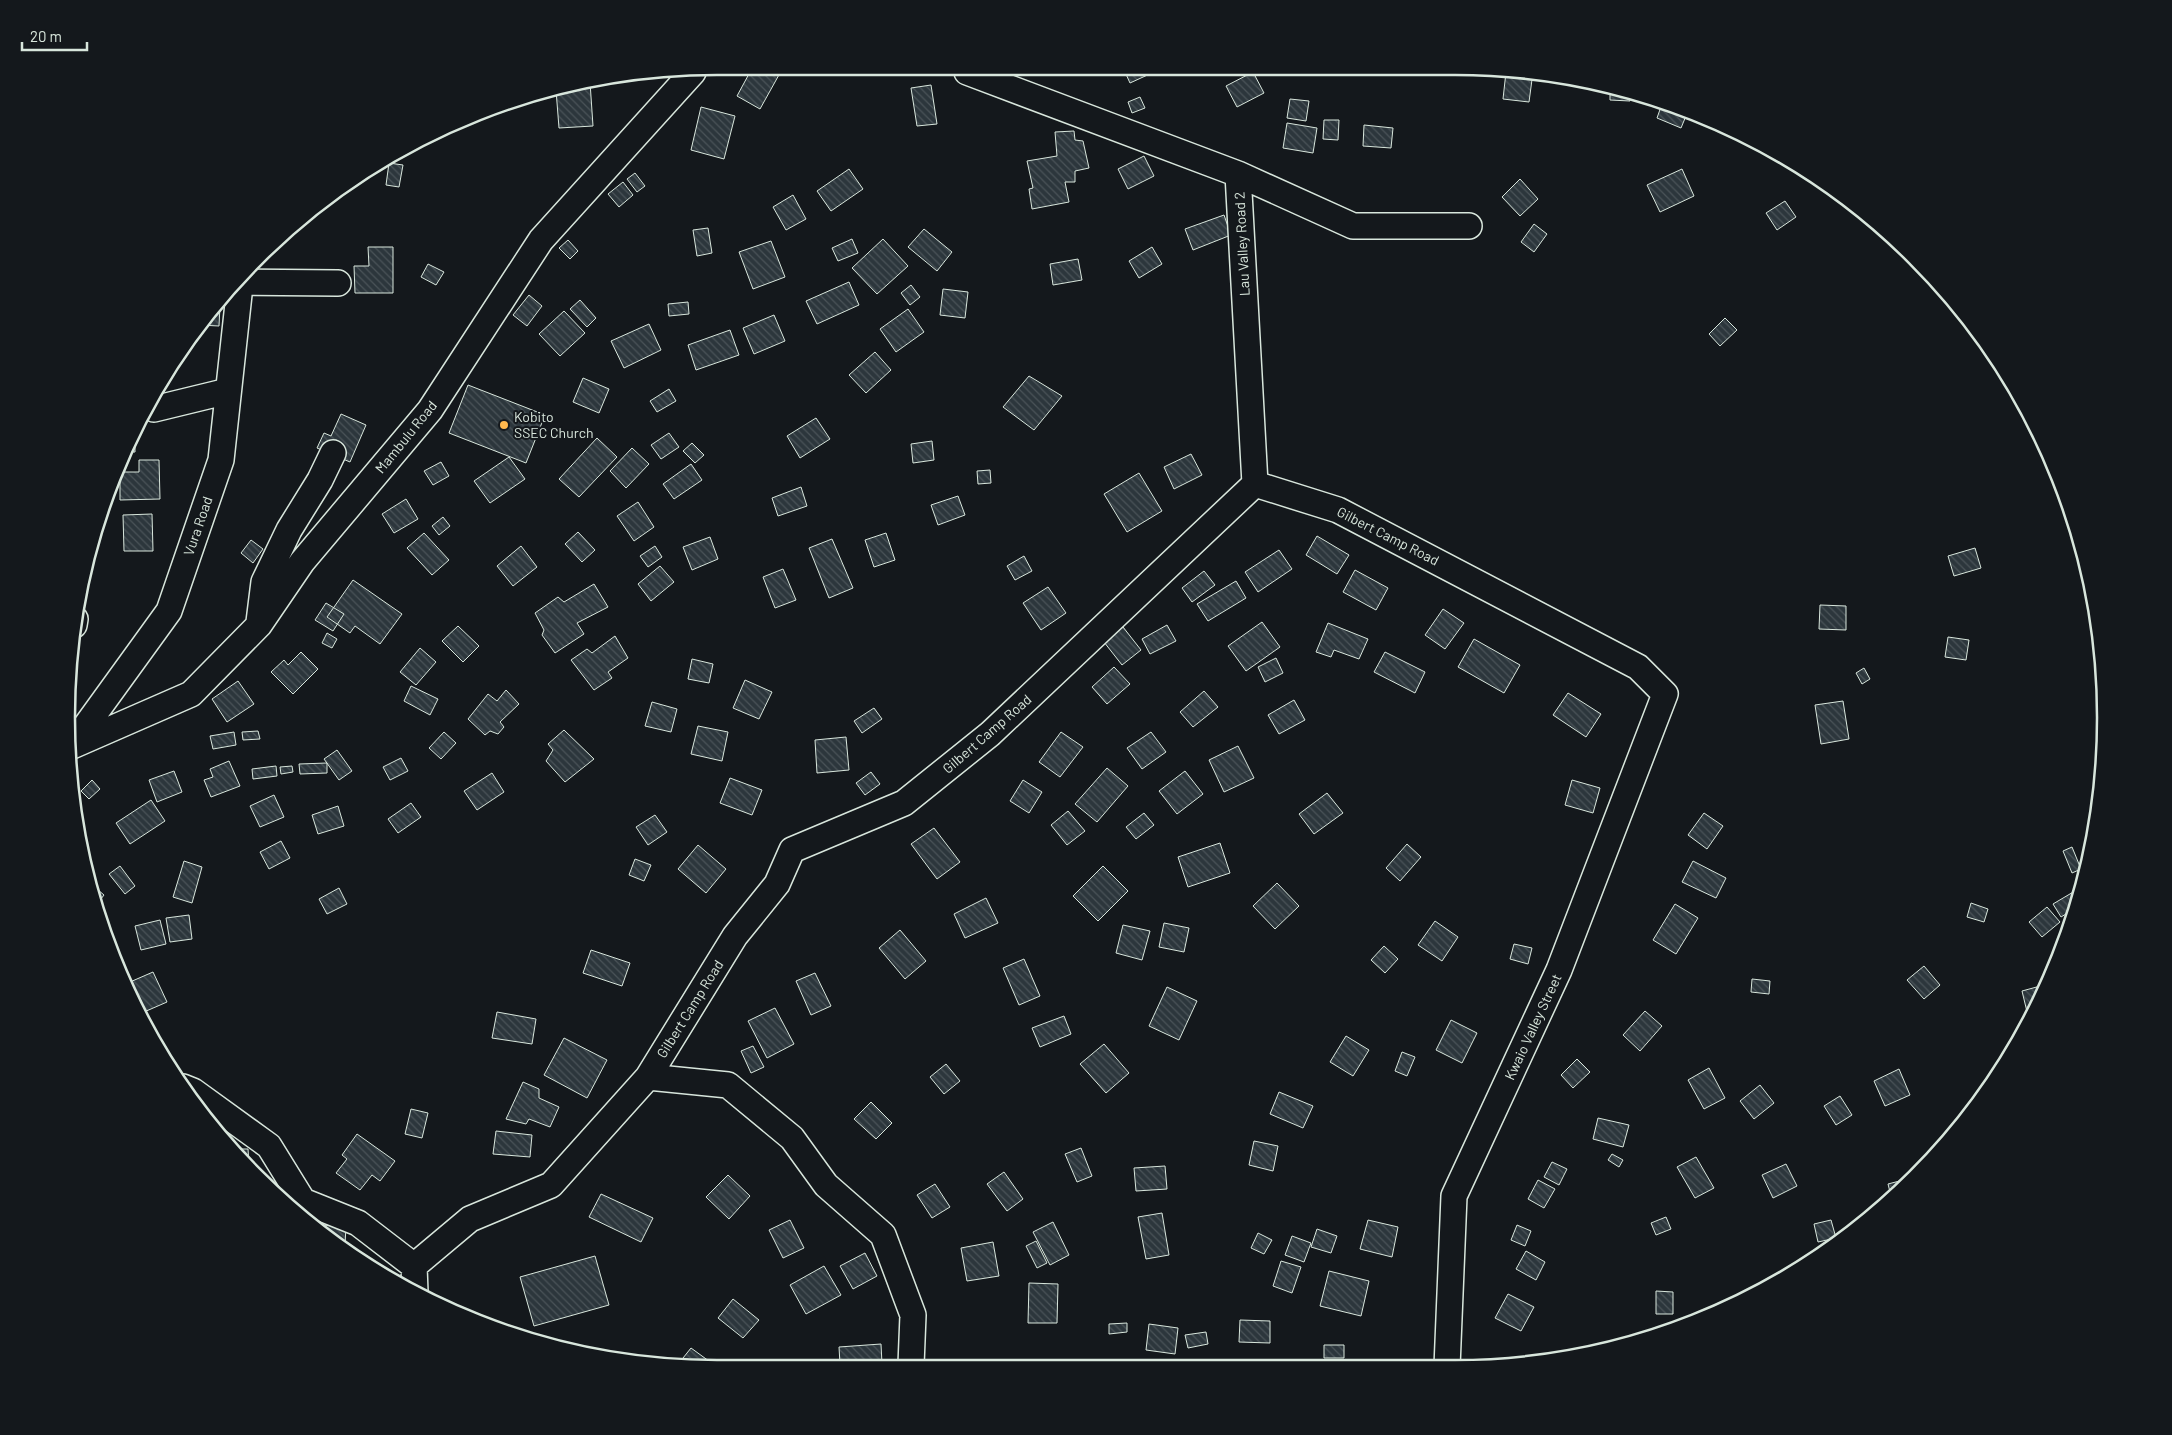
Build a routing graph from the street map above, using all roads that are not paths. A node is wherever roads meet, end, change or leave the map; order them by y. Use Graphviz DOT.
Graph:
graph roads {
  1 [pos="975,75"];
  2 [pos="690,76"];
  3 [pos="1238,174"];
  4 [pos="1469,226"];
  5 [pos="245,282"];
  6 [pos="338,283"];
  7 [pos="236,292"];
  8 [pos="228,391"];
  9 [pos="154,409"];
  10 [pos="333,453"];
  11 [pos="1255,484"];
  12 [pos="259,625"];
  13 [pos="1665,694"];
  14 [pos="76,741"];
  15 [pos="76,744"];
  16 [pos="648,1077"];
  17 [pos="199,1096"];
  18 [pos="414,1266"];
  19 [pos="415,1284"];
  20 [pos="911,1360"];
  21 [pos="1447,1360"];
  1 -- 3 [label="street, Lau Valley Road 2"];
  2 -- 12 [label="street, Mambulu Road"];
  3 -- 4 [label="street"];
  3 -- 11 [label="street, Lau Valley Road 2"];
  5 -- 6 [label="street"];
  7 -- 8 [label="street, Vura Road"];
  8 -- 9 [label="street"];
  8 -- 14 [label="street, Vura Road"];
  10 -- 12 [label="street"];
  11 -- 13 [label="street, Gilbert Camp Road"];
  11 -- 16 [label="street, Gilbert Camp Road"];
  12 -- 15 [label="street, Mambulu Road"];
  13 -- 21 [label="street, Kwaio Valley Street"];
  16 -- 18 [label="street, Gilbert Camp Road"];
  16 -- 20 [label="street"];
  17 -- 18 [label="street"];
  18 -- 19 [label="street"];
}
